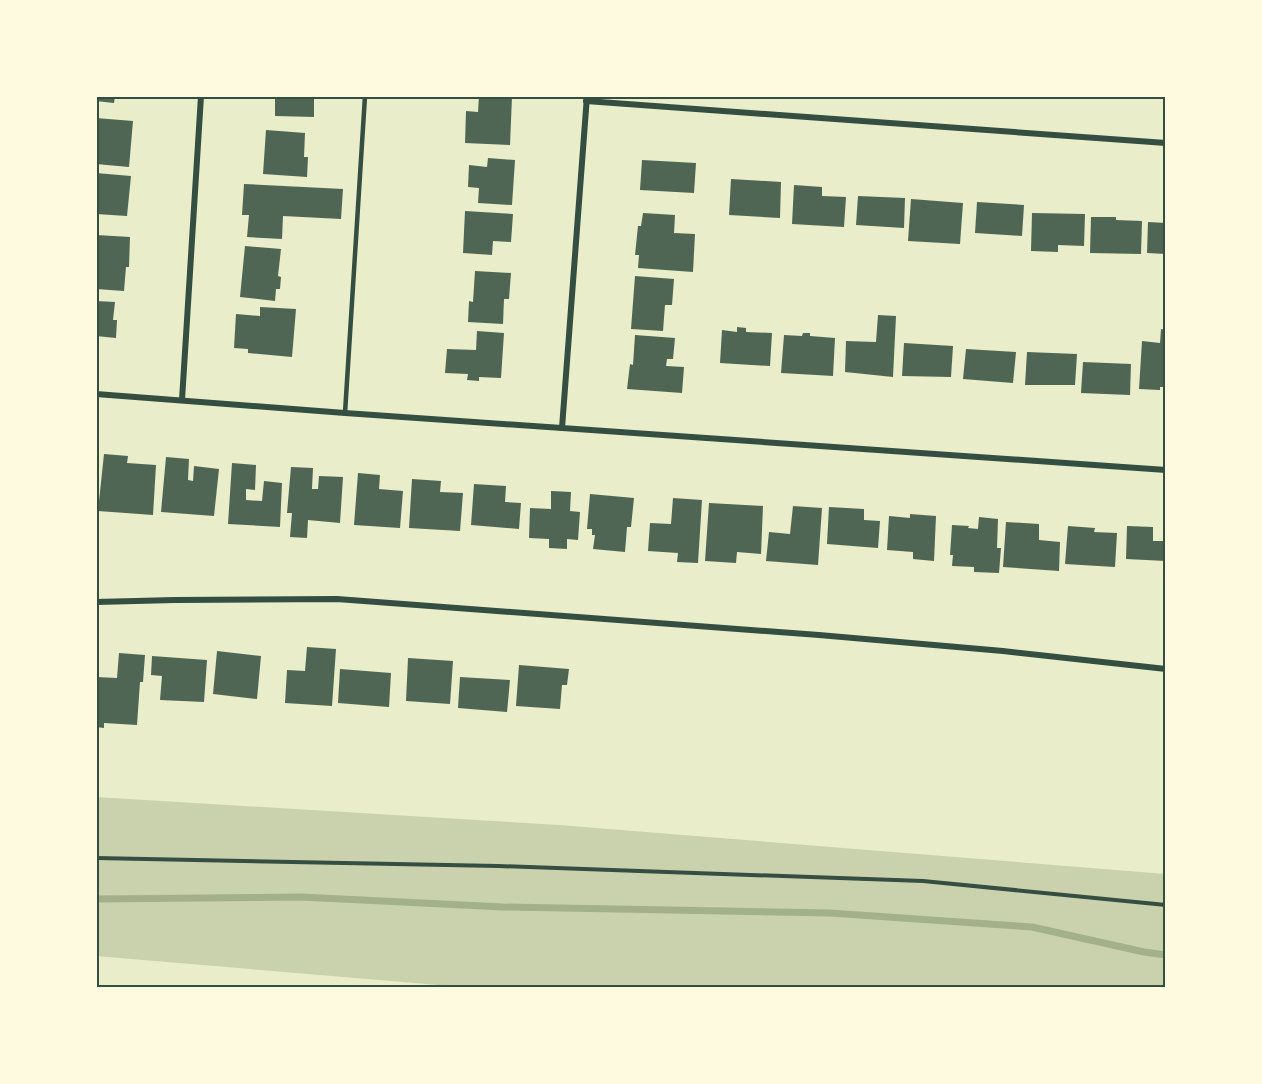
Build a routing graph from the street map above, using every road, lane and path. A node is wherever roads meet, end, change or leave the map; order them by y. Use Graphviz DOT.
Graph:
graph roads {
  1 [pos="201,96"];
  2 [pos="365,96"];
  3 [pos="587,99"];
  4 [pos="1166,143"];
  5 [pos="96,394"];
  6 [pos="182,400"];
  7 [pos="345,413"];
  8 [pos="562,428"];
  9 [pos="1166,470"];
  10 [pos="96,602"];
  11 [pos="1166,669"];
  12 [pos="96,858"];
  13 [pos="1166,905"];
  1 -- 6 [label="street"];
  2 -- 7 [label="lane"];
  3 -- 4 [label="street"];
  3 -- 8 [label="street"];
  5 -- 6 [label="street"];
  6 -- 7 [label="street"];
  7 -- 8 [label="street"];
  8 -- 9 [label="street"];
  10 -- 11 [label="street"];
  12 -- 13 [label="path"];
}
